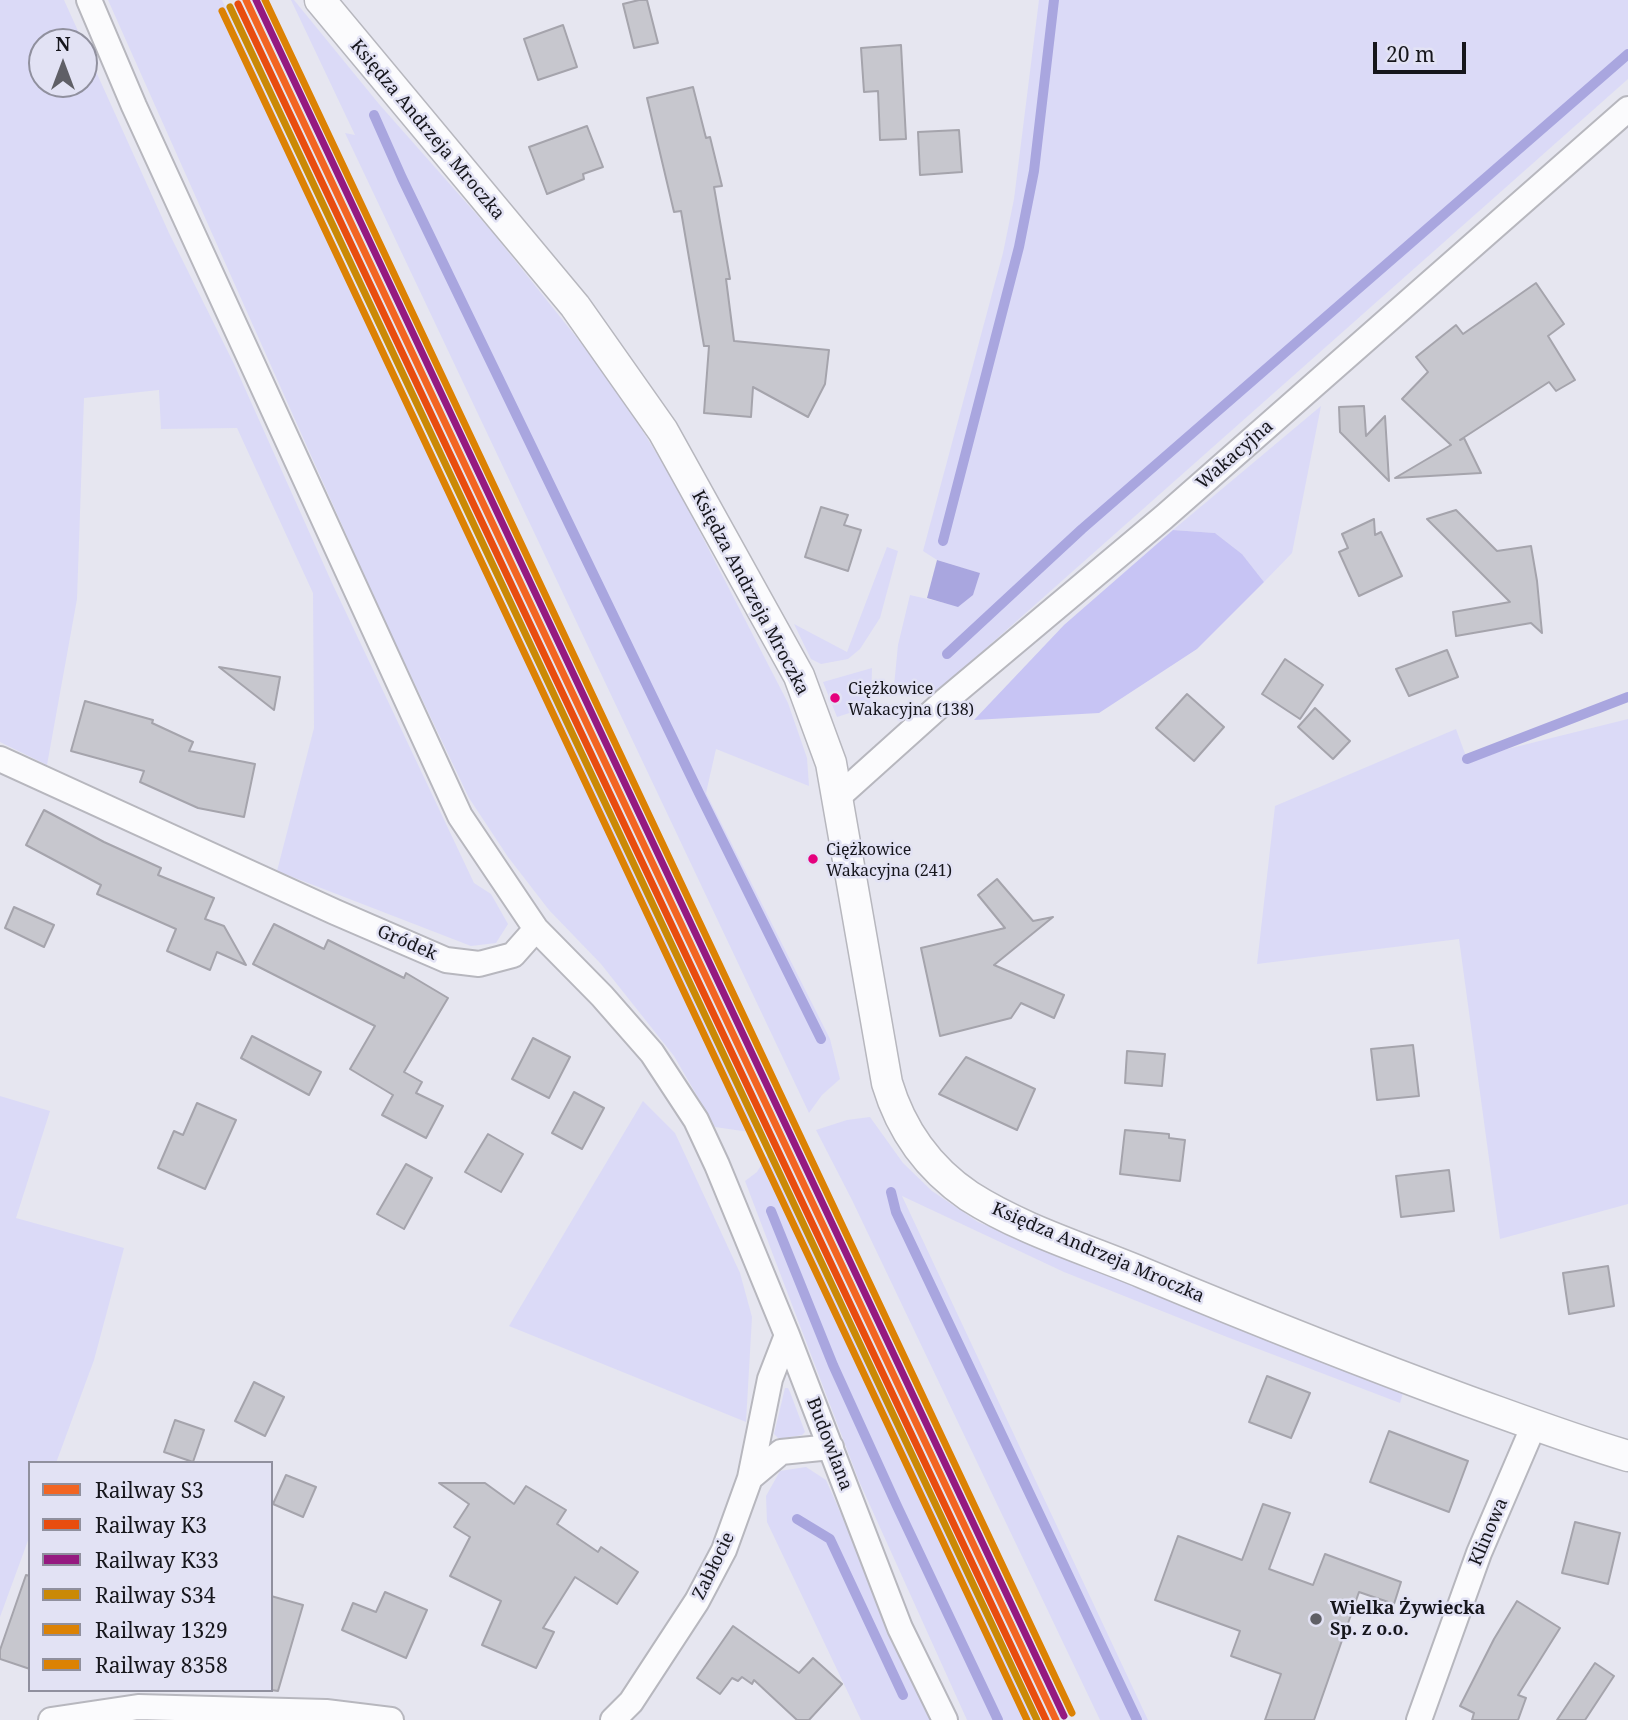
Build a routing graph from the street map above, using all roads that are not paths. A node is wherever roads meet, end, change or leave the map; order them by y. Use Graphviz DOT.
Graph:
graph roads {
  1 [pos="89,0"];
  2 [pos="320,0"];
  3 [pos="1628,108"];
  4 [pos="0,759"];
  5 [pos="838,796"];
  6 [pos="536,929"];
  7 [pos="787,1335"];
  8 [pos="1534,1425"];
  9 [pos="831,1447"];
  10 [pos="1628,1456"];
  11 [pos="750,1478"];
  12 [pos="51,1720"];
  13 [pos="391,1720"];
  14 [pos="613,1720"];
  15 [pos="945,1720"];
  16 [pos="1419,1720"];
  1 -- 6 [label="street"];
  2 -- 5 [label="street, Księdza Andrzeja Mroczka"];
  3 -- 5 [label="street, Wakacyjna"];
  4 -- 6 [label="street, Gródek"];
  5 -- 8 [label="street, Księdza Andrzeja Mroczka"];
  6 -- 7 [label="street, Budowlana"];
  7 -- 9 [label="street, Budowlana"];
  7 -- 11 [label="street, Zabłocie"];
  8 -- 10 [label="street, Księdza Andrzeja Mroczka"];
  8 -- 16 [label="street, Klinowa"];
  9 -- 11 [label="street"];
  9 -- 15 [label="street, Budowlana"];
  11 -- 14 [label="street, Zabłocie"];
  12 -- 13 [label="street"];
}
